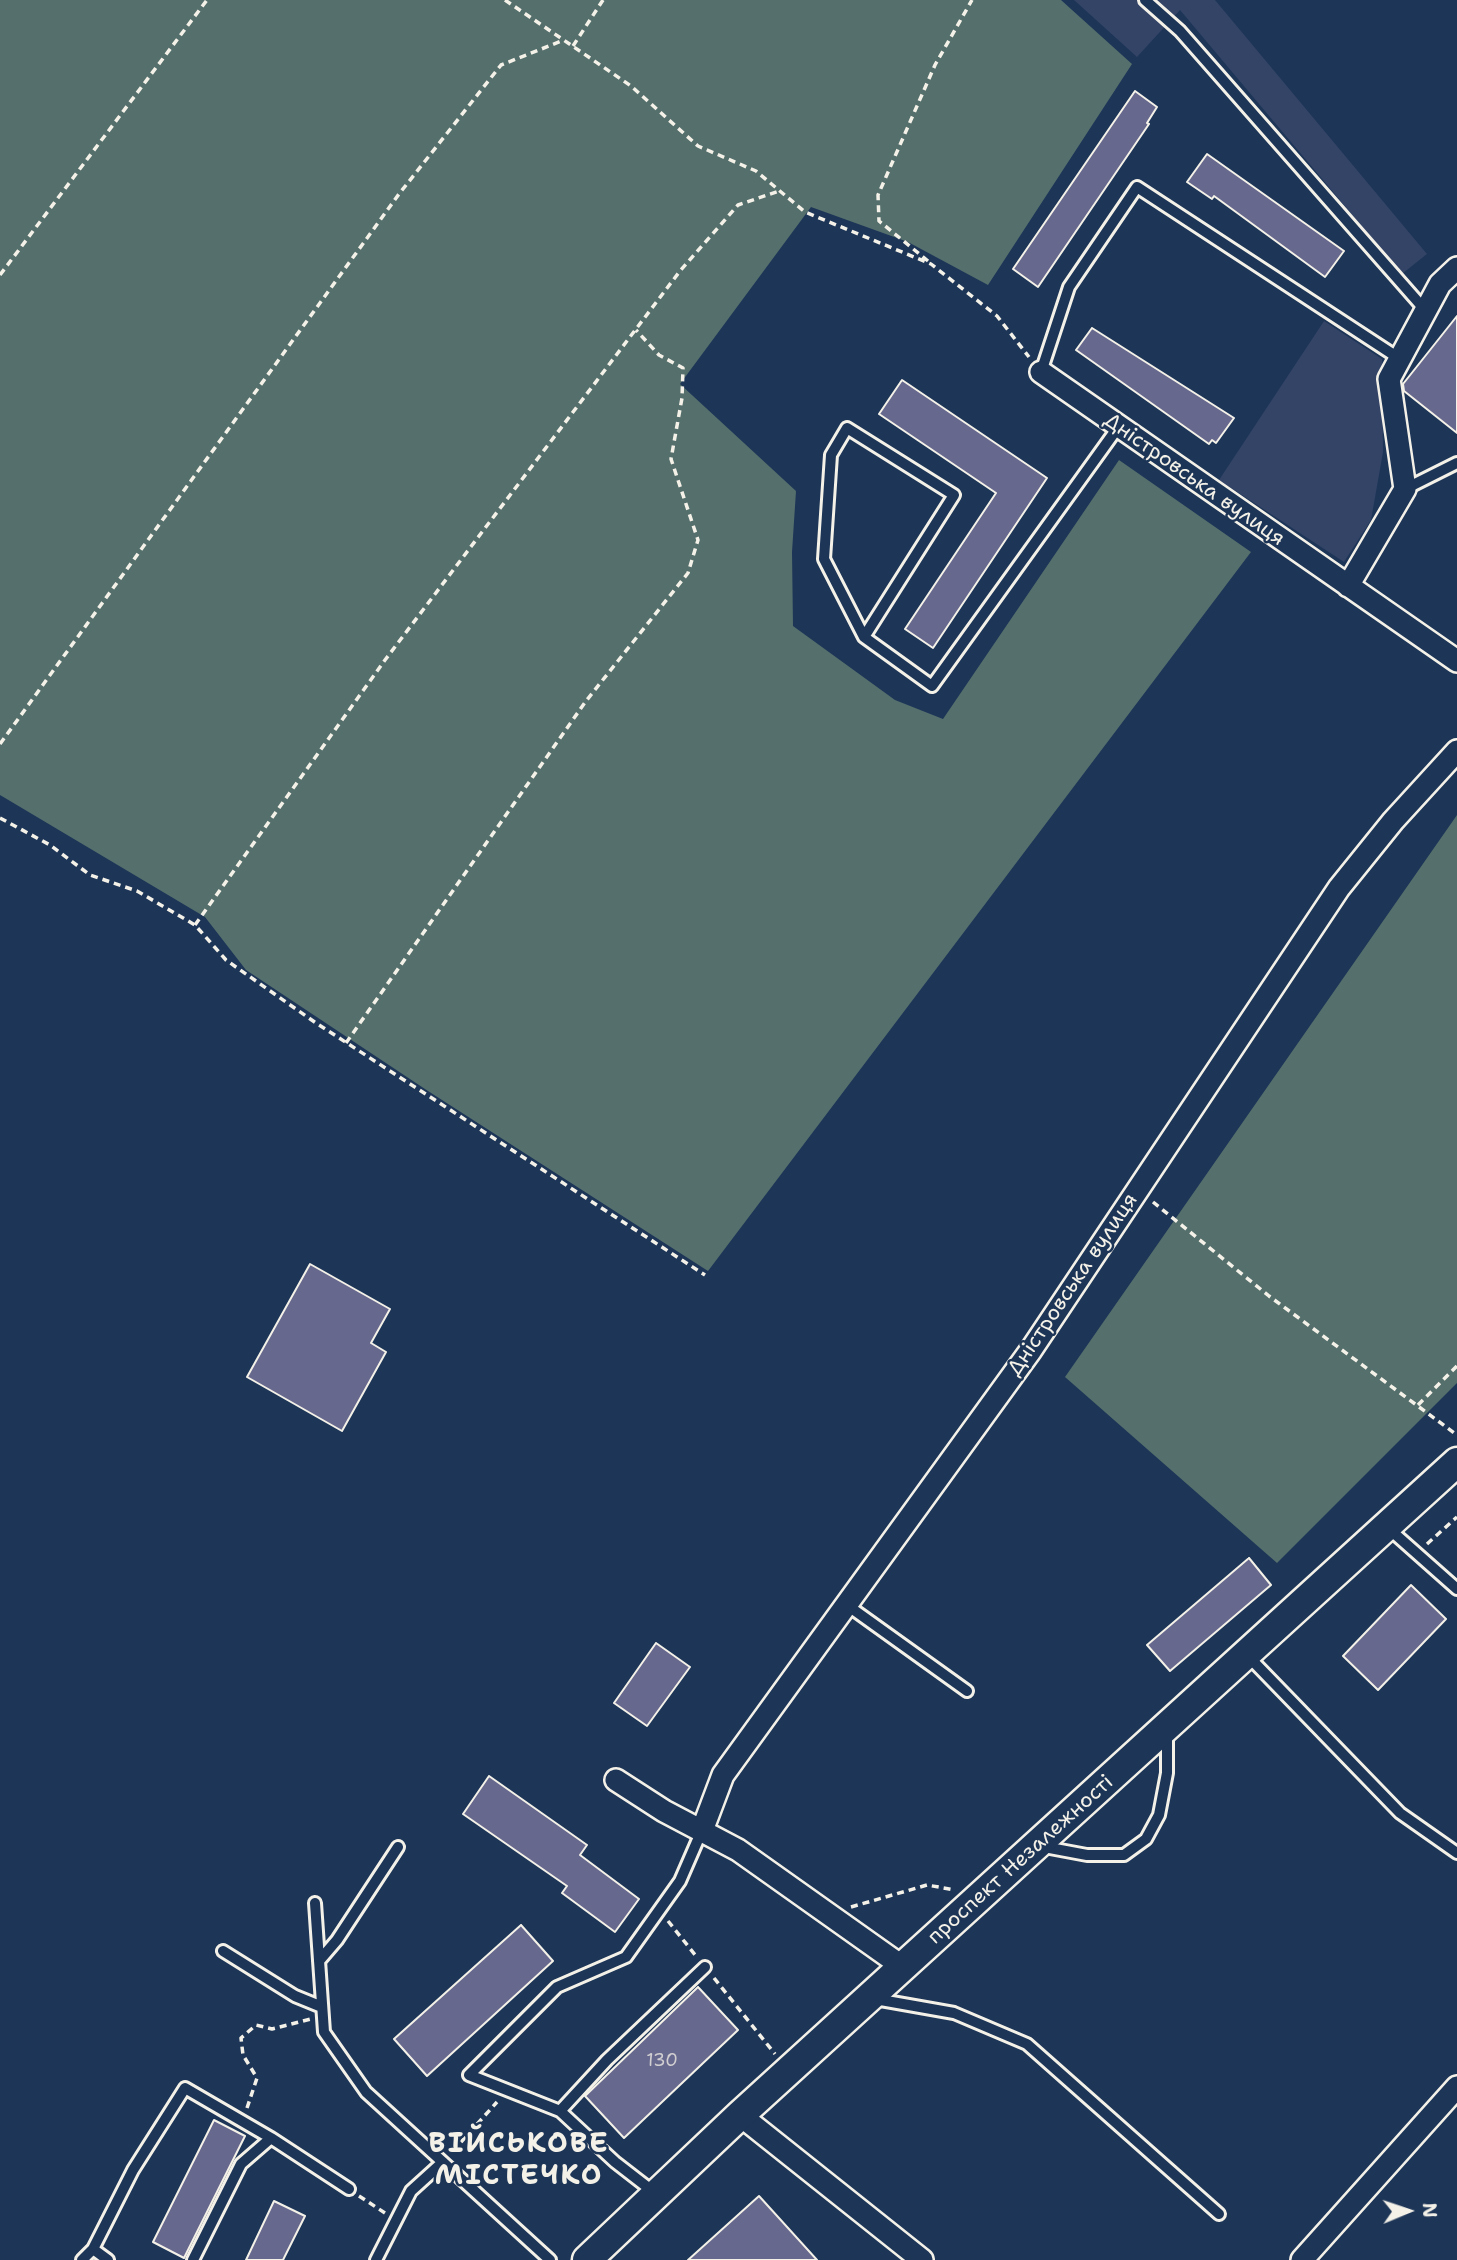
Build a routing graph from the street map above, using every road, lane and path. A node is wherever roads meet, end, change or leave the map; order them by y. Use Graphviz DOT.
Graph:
graph roads {
  1 [pos="207,0"];
  2 [pos="505,0"];
  3 [pos="604,0"];
  4 [pos="972,0"];
  5 [pos="1145,0"];
  6 [pos="564,40"];
  7 [pos="573,46"];
  8 [pos="779,191"];
  9 [pos="932,264"];
  10 [pos="1457,268"];
  11 [pos="0,275"];
  12 [pos="1426,311"];
  13 [pos="636,330"];
  14 [pos="1400,359"];
  15 [pos="1041,372"];
  16 [pos="1119,426"];
  17 [pos="1457,463"];
  18 [pos="1405,489"];
  19 [pos="1348,586"];
  20 [pos="864,637"];
  21 [pos="1457,661"];
  22 [pos="0,744"];
  23 [pos="1457,751"];
  24 [pos="0,818"];
  25 [pos="195,925"];
  26 [pos="346,1043"];
  27 [pos="1138,1190"];
  28 [pos="705,1275"];
  29 [pos="1457,1366"];
  30 [pos="1418,1405"];
  31 [pos="1457,1435"];
  32 [pos="1457,1462"];
  33 [pos="1457,1517"];
  34 [pos="1387,1527"];
  35 [pos="1417,1552"];
  36 [pos="1457,1589"];
  37 [pos="847,1605"];
  38 [pos="1246,1654"];
  39 [pos="967,1691"];
  40 [pos="1167,1727"];
  41 [pos="615,1780"];
  42 [pos="703,1828"];
  43 [pos="1036,1846"];
  44 [pos="398,1847"];
  45 [pos="1457,1853"];
  46 [pos="958,1890"];
  47 [pos="315,1903"];
  48 [pos="660,1911"];
  49 [pos="829,1914"];
  50 [pos="223,1951"];
  51 [pos="319,1961"];
  52 [pos="705,1967"];
  53 [pos="903,1967"];
  54 [pos="869,1997"];
  55 [pos="323,2012"];
  56 [pos="776,2055"];
  57 [pos="1457,2087"];
  58 [pos="508,2091"];
  59 [pos="560,2111"];
  60 [pos="740,2115"];
  61 [pos="243,2122"];
  62 [pos="271,2138"];
  63 [pos="443,2162"];
  64 [pos="349,2189"];
  65 [pos="655,2193"];
  66 [pos="1219,2214"];
  67 [pos="396,2221"];
  68 [pos="93,2249"];
  69 [pos="82,2260"];
  70 [pos="108,2260"];
  71 [pos="193,2260"];
  72 [pos="376,2260"];
  73 [pos="550,2260"];
  74 [pos="587,2260"];
  75 [pos="922,2260"];
  76 [pos="1302,2260"];
  1 -- 11 [label="path"];
  2 -- 6 [label="path"];
  3 -- 7 [label="path"];
  4 -- 9 [label="path"];
  5 -- 12 [label="lane"];
  6 -- 7 [label="path"];
  6 -- 22 [label="path"];
  7 -- 8 [label="path"];
  8 -- 9 [label="path"];
  8 -- 13 [label="path"];
  9 -- 15 [label="path"];
  10 -- 12 [label="street"];
  12 -- 14 [label="street"];
  13 -- 25 [label="path"];
  13 -- 26 [label="path"];
  14 -- 15 [label="lane"];
  14 -- 18 [label="street"];
  15 -- 16 [label="street, Дністровська вулиця"];
  16 -- 19 [label="street, Дністровська вулиця"];
  16 -- 20 [label="lane"];
  17 -- 18 [label="lane"];
  18 -- 19 [label="street"];
  19 -- 21 [label="street, Дністровська вулиця"];
  20 -- 20 [label="lane"];
  23 -- 27 [label="street, Дністровська вулиця"];
  24 -- 25 [label="path"];
  25 -- 26 [label="path"];
  26 -- 28 [label="path"];
  27 -- 30 [label="path"];
  27 -- 37 [label="street, Дністровська вулиця"];
  29 -- 30 [label="path"];
  30 -- 31 [label="path"];
  32 -- 34 [label="main road, проспект Незалежності"];
  33 -- 35 [label="path"];
  34 -- 35 [label="lane"];
  34 -- 38 [label="main road, проспект Незалежності"];
  35 -- 36 [label="lane"];
  37 -- 39 [label="lane"];
  37 -- 42 [label="street, Дністровська вулиця"];
  38 -- 40 [label="main road, проспект Незалежності"];
  38 -- 45 [label="lane"];
  40 -- 43 [label="main road, проспект Незалежності"];
  40 -- 43 [label="lane"];
  41 -- 42 [label="street"];
  42 -- 48 [label="lane"];
  42 -- 49 [label="street"];
  43 -- 53 [label="main road, проспект Незалежності"];
  44 -- 51 [label="lane"];
  46 -- 49 [label="path"];
  47 -- 51 [label="lane"];
  48 -- 52 [label="path"];
  48 -- 58 [label="lane"];
  49 -- 53 [label="street"];
  50 -- 55 [label="lane"];
  51 -- 55 [label="lane"];
  52 -- 56 [label="path"];
  52 -- 59 [label="lane"];
  53 -- 54 [label="main road, проспект Незалежності"];
  54 -- 60 [label="main road, проспект Незалежності"];
  54 -- 66 [label="lane"];
  55 -- 61 [label="path"];
  55 -- 63 [label="lane"];
  57 -- 76 [label="street"];
  58 -- 59 [label="lane"];
  58 -- 63 [label="path"];
  59 -- 65 [label="lane"];
  60 -- 65 [label="main road, проспект Незалежності"];
  60 -- 75 [label="street"];
  61 -- 62 [label="lane"];
  61 -- 68 [label="lane"];
  62 -- 64 [label="lane"];
  62 -- 71 [label="lane"];
  63 -- 67 [label="lane"];
  63 -- 73 [label="lane"];
  64 -- 67 [label="path"];
  65 -- 74 [label="main road, проспект Незалежності"];
  67 -- 72 [label="lane"];
  68 -- 69 [label="lane"];
  68 -- 70 [label="lane"];
}
